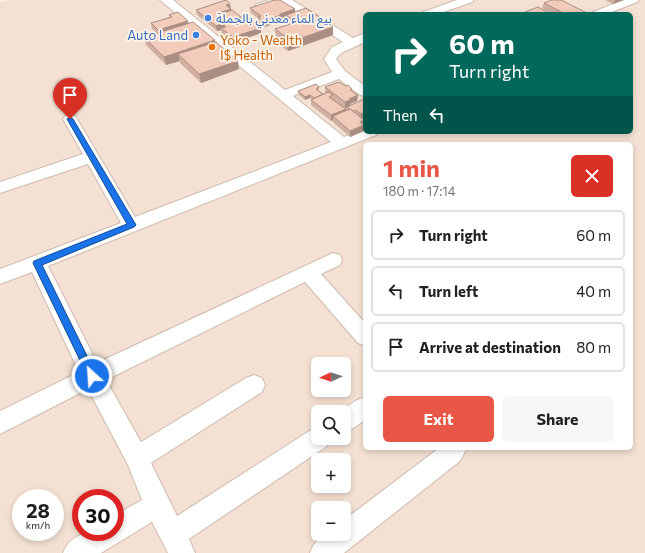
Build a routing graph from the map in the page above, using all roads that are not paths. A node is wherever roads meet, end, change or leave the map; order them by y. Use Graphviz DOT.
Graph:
graph roads {
  1 [pos="166,0"];
  2 [pos="274,0"];
  3 [pos="468,0"];
  4 [pos="633,0"];
  5 [pos="291,1"];
  6 [pos="258,5"];
  7 [pos="451,6"];
  8 [pos="434,12"];
  9 [pos="461,12"];
  10 [pos="602,12"];
  11 [pos="363,38"];
  12 [pos="352,42"];
  13 [pos="340,74"];
  14 [pos="363,91"];
  15 [pos="283,95"];
  16 [pos="70,119"];
  17 [pos="366,134"];
  18 [pos="342,143"];
  19 [pos="91,156"];
  20 [pos="0,188"];
  21 [pos="132,225"];
  22 [pos="333,260"];
  23 [pos="37,263"];
  24 [pos="308,272"];
  25 [pos="1,273"];
  26 [pos="363,335"];
  27 [pos="92,376"];
  28 [pos="254,385"];
  29 [pos="363,408"];
  30 [pos="351,416"];
  31 [pos="0,423"];
  32 [pos="311,444"];
  33 [pos="454,450"];
  34 [pos="136,458"];
  35 [pos="158,505"];
  36 [pos="124,525"];
  37 [pos="96,541"];
  38 [pos="177,544"];
  39 [pos="76,553"];
  40 [pos="324,553"];
  1 -- 15 [label="street"];
  2 -- 6 [label="lane"];
  3 -- 7 [label="street"];
  4 -- 10 [label="street"];
  5 -- 12 [label="street"];
  7 -- 8 [label="street"];
  7 -- 9 [label="street"];
  11 -- 12 [label="street"];
  12 -- 13 [label="street"];
  13 -- 14 [label="street"];
  13 -- 15 [label="street"];
  15 -- 18 [label="street"];
  16 -- 19 [label="street"];
  17 -- 18 [label="street"];
  18 -- 21 [label="street"];
  19 -- 20 [label="street"];
  19 -- 21 [label="street"];
  21 -- 23 [label="street"];
  22 -- 24 [label="street"];
  23 -- 25 [label="street"];
  23 -- 27 [label="street"];
  24 -- 26 [label="street"];
  24 -- 27 [label="street"];
  27 -- 31 [label="street"];
  27 -- 34 [label="street"];
  28 -- 34 [label="street"];
  29 -- 30 [label="street"];
  32 -- 38 [label="street"];
  33 -- 40 [label="street"];
  34 -- 35 [label="street"];
  35 -- 36 [label="street"];
  35 -- 38 [label="street"];
  37 -- 39 [label="street"];
}
